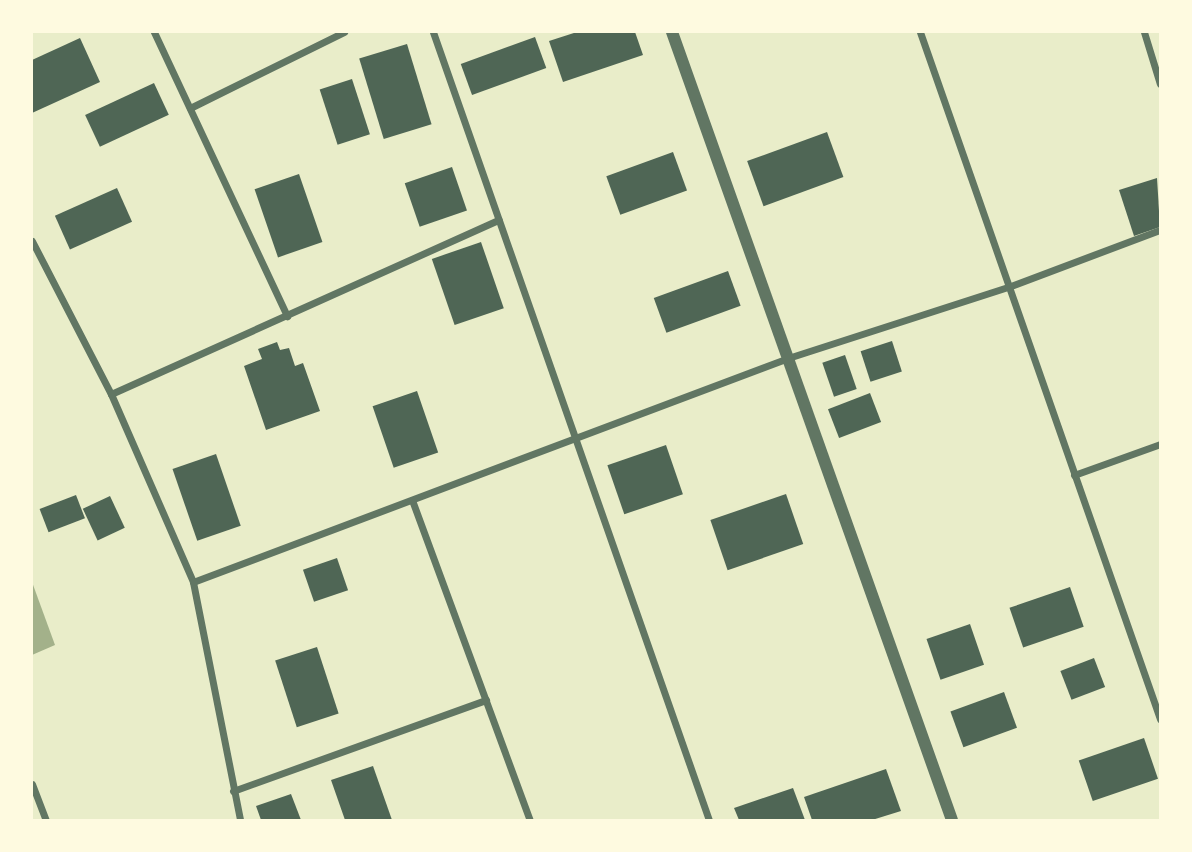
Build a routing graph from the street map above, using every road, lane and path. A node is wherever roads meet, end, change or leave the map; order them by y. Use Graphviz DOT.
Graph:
graph roads {
  1 [pos="154,32"];
  2 [pos="344,32"];
  3 [pos="433,32"];
  4 [pos="672,32"];
  5 [pos="920,32"];
  6 [pos="1144,32"];
  7 [pos="1160,84"];
  8 [pos="190,108"];
  9 [pos="499,220"];
  10 [pos="1160,230"];
  11 [pos="32,242"];
  12 [pos="1008,287"];
  13 [pos="287,316"];
  14 [pos="788,358"];
  15 [pos="111,394"];
  16 [pos="575,440"];
  17 [pos="1160,444"];
  18 [pos="1074,475"];
  19 [pos="412,500"];
  20 [pos="192,582"];
  21 [pos="485,700"];
  22 [pos="1160,719"];
  23 [pos="32,784"];
  24 [pos="233,791"];
  25 [pos="46,821"];
  26 [pos="240,821"];
  27 [pos="530,821"];
  28 [pos="709,821"];
  29 [pos="952,821"];
  1 -- 8 [label="street"];
  2 -- 8 [label="street"];
  3 -- 9 [label="street"];
  4 -- 14 [label="street"];
  5 -- 12 [label="street"];
  6 -- 7 [label="street"];
  8 -- 13 [label="street"];
  9 -- 13 [label="street"];
  9 -- 16 [label="street"];
  10 -- 12 [label="street"];
  11 -- 15 [label="street"];
  12 -- 14 [label="street"];
  12 -- 18 [label="street"];
  13 -- 15 [label="street"];
  14 -- 16 [label="street"];
  14 -- 29 [label="street"];
  15 -- 20 [label="street"];
  16 -- 19 [label="street"];
  16 -- 28 [label="street"];
  17 -- 18 [label="street"];
  18 -- 22 [label="street"];
  19 -- 20 [label="street"];
  19 -- 21 [label="street"];
  20 -- 24 [label="street"];
  21 -- 24 [label="street"];
  21 -- 27 [label="street"];
  23 -- 25 [label="street"];
  24 -- 26 [label="street"];
}
